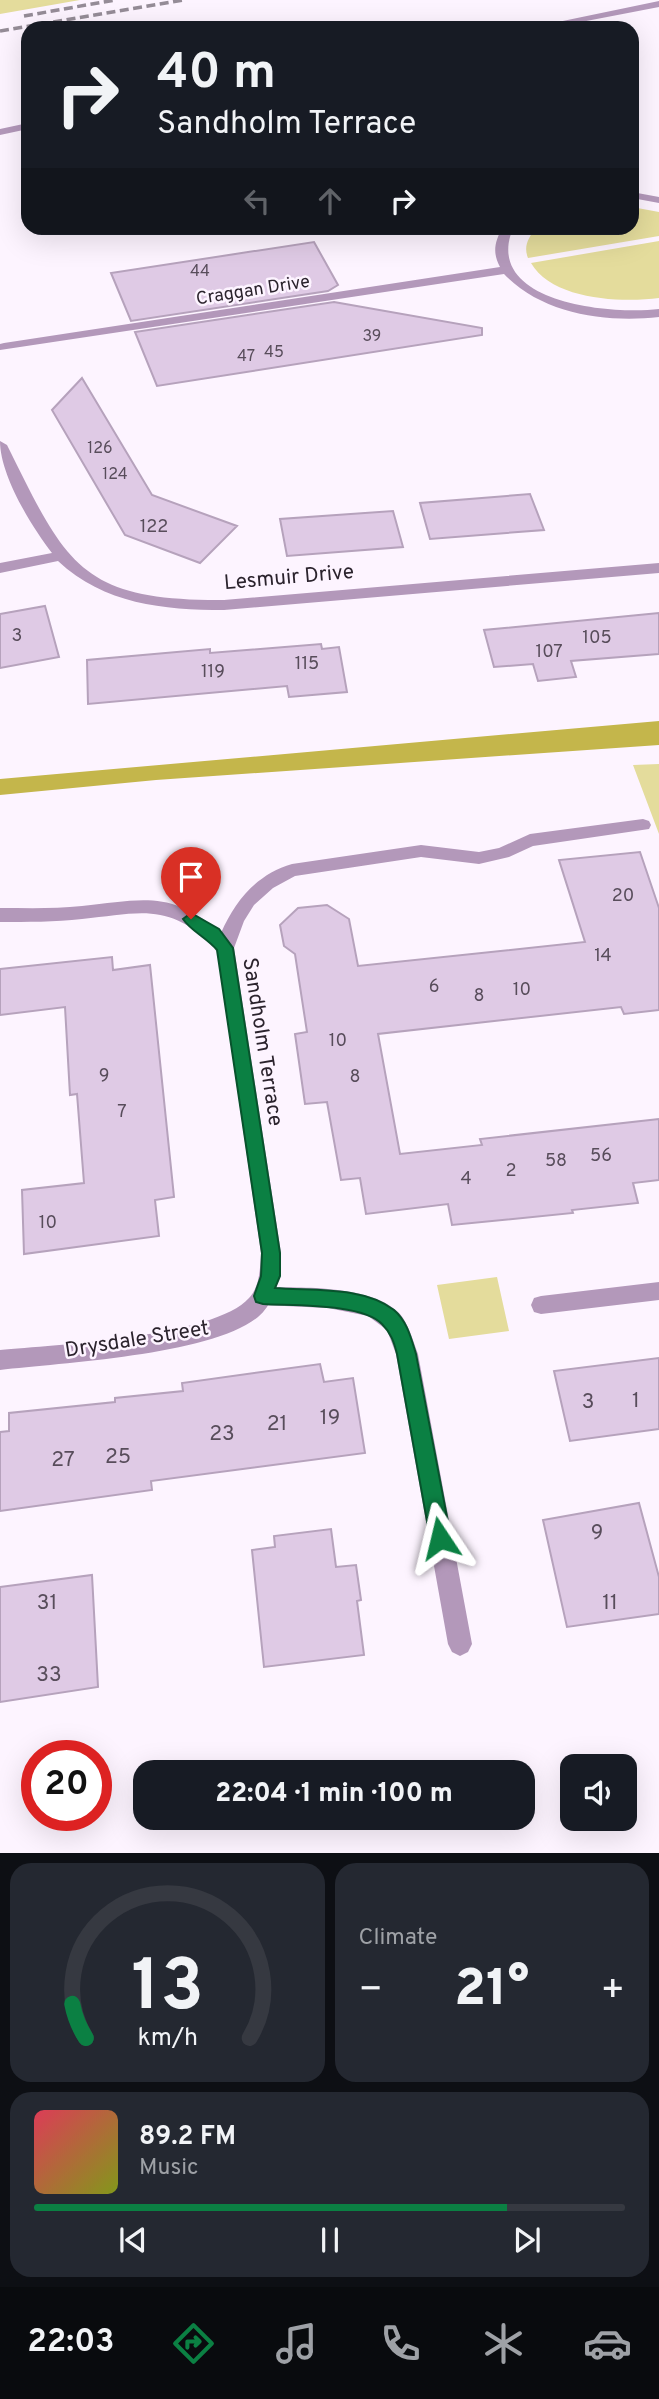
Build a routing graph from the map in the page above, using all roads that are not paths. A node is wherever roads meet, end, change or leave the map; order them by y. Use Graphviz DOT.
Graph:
graph roads {
  1 [pos="659,4"];
  2 [pos="570,21"];
  3 [pos="21,128"];
  4 [pos="0,132"];
  5 [pos="639,196"];
  6 [pos="659,200"];
  7 [pos="502,235"];
  8 [pos="506,270"];
  9 [pos="659,313"];
  10 [pos="2,343"];
  11 [pos="0,362"];
  12 [pos="0,445"];
  13 [pos="62,556"];
  14 [pos="0,568"];
  15 [pos="659,569"];
  16 [pos="643,825"];
  17 [pos="0,915"];
  18 [pos="225,948"];
  19 [pos="659,1290"];
  20 [pos="263,1296"];
  21 [pos="541,1305"];
  22 [pos="0,1360"];
  23 [pos="460,1644"];
  1 -- 2 [label="street"];
  3 -- 4 [label="street"];
  5 -- 6 [label="street"];
  7 -- 8 [label="street"];
  8 -- 9 [label="street"];
  8 -- 10 [label="street, Craggan Drive"];
  10 -- 11 [label="street"];
  12 -- 13 [label="street, Lesmuir Drive"];
  13 -- 14 [label="street"];
  13 -- 15 [label="street, Lesmuir Drive"];
  16 -- 18 [label="street"];
  17 -- 18 [label="street, Sandholm Terrace"];
  18 -- 20 [label="street, Sandholm Terrace"];
  19 -- 21 [label="street"];
  20 -- 22 [label="street, Drysdale Street"];
  20 -- 23 [label="street"];
}
